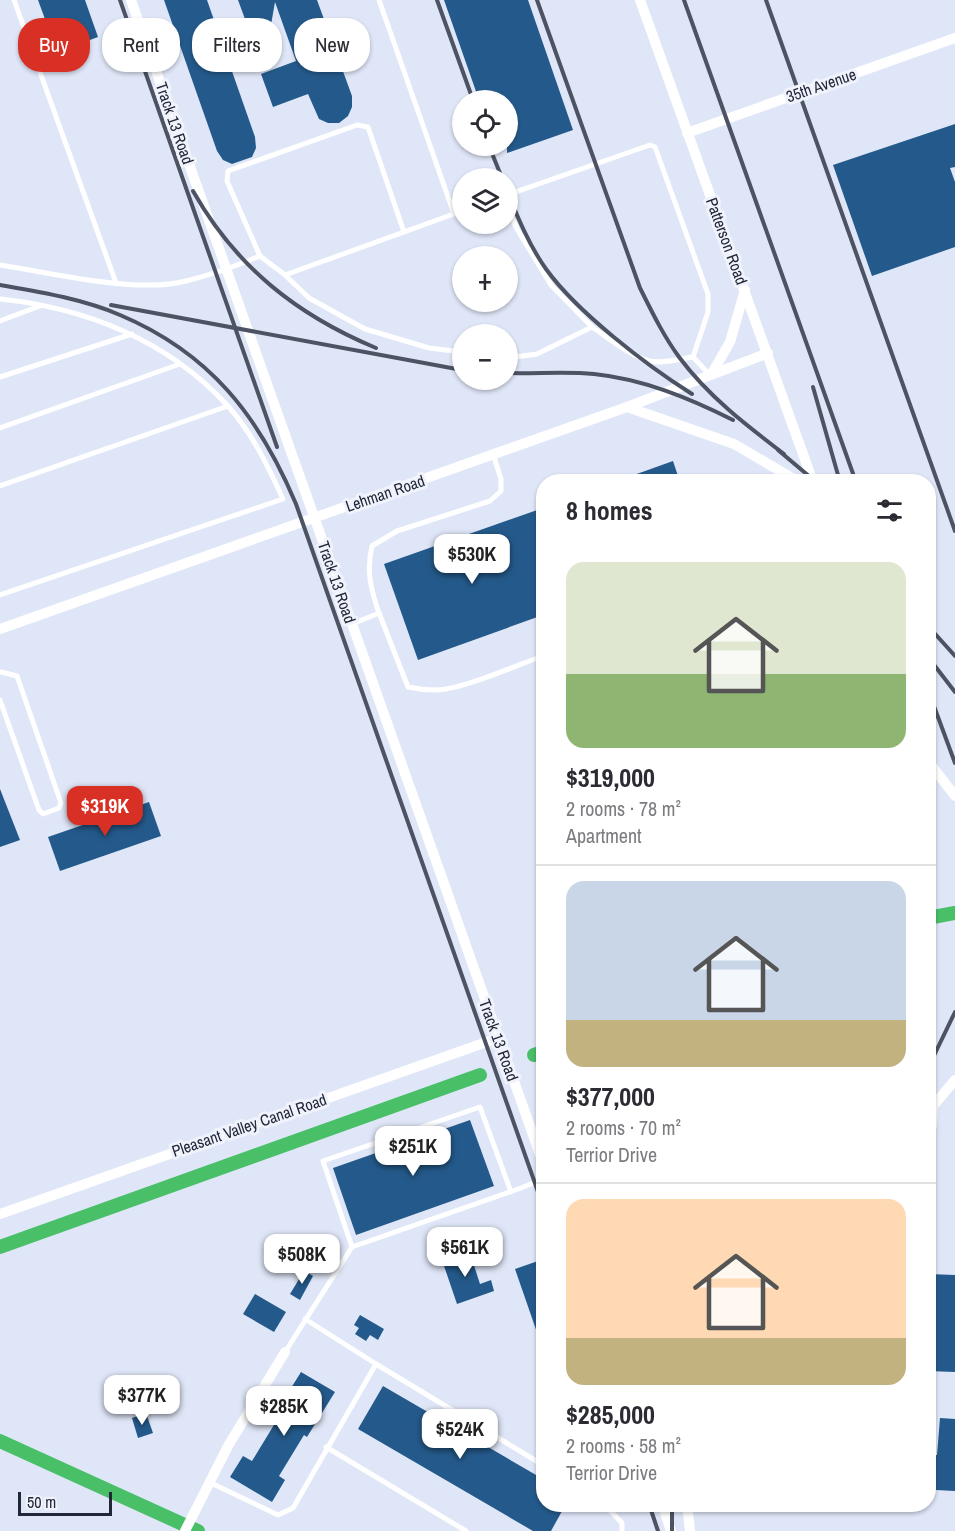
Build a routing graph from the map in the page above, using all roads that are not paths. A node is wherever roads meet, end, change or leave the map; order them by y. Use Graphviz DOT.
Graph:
graph roads {
  1 [pos="14,0"];
  2 [pos="131,0"];
  3 [pos="379,0"];
  4 [pos="640,0"];
  5 [pos="955,38"];
  6 [pos="687,133"];
  7 [pos="518,191"];
  8 [pos="452,208"];
  9 [pos="452,215"];
  10 [pos="518,231"];
  11 [pos="404,232"];
  12 [pos="260,256"];
  13 [pos="0,265"];
  14 [pos="226,268"];
  15 [pos="285,275"];
  16 [pos="116,283"];
  17 [pos="745,290"];
  18 [pos="0,299"];
  19 [pos="42,305"];
  20 [pos="0,321"];
  21 [pos="592,327"];
  22 [pos="132,334"];
  23 [pos="452,351"];
  24 [pos="768,353"];
  25 [pos="518,357"];
  26 [pos="693,357"];
  27 [pos="180,364"];
  28 [pos="710,375"];
  29 [pos="0,377"];
  30 [pos="228,406"];
  31 [pos="627,407"];
  32 [pos="0,428"];
  33 [pos="493,454"];
  34 [pos="785,474"];
  35 [pos="810,474"];
  36 [pos="0,486"];
  37 [pos="314,518"];
  38 [pos="0,595"];
  39 [pos="379,613"];
  40 [pos="351,624"];
  41 [pos="1,625"];
  42 [pos="536,659"];
  43 [pos="0,672"];
  44 [pos="0,700"];
  45 [pos="936,771"];
  46 [pos="955,796"];
  47 [pos="498,1038"];
  48 [pos="955,1080"];
  49 [pos="936,1103"];
  50 [pos="536,1144"];
  51 [pos="536,1182"];
  52 [pos="511,1192"];
  53 [pos="0,1214"];
  54 [pos="352,1247"];
  55 [pos="305,1319"];
  56 [pos="285,1352"];
  57 [pos="376,1364"];
  58 [pos="326,1448"];
  59 [pos="536,1461"];
  60 [pos="209,1482"];
  61 [pos="612,1512"];
  62 [pos="665,1512"];
  63 [pos="688,1512"];
  64 [pos="185,1531"];
  65 [pos="466,1531"];
  66 [pos="623,1531"];
  67 [pos="671,1531"];
  68 [pos="690,1531"];
  1 -- 16 [label="lane"];
  2 -- 14 [label="street, Track 13 Road"];
  3 -- 8 [label="lane"];
  4 -- 6 [label="street, Patterson Road"];
  5 -- 6 [label="street, 35th Avenue"];
  6 -- 17 [label="street, Patterson Road"];
  7 -- 26 [label="lane"];
  9 -- 11 [label="lane"];
  10 -- 21 [label="lane"];
  11 -- 12 [label="lane"];
  11 -- 15 [label="lane"];
  12 -- 14 [label="lane"];
  12 -- 15 [label="lane"];
  13 -- 16 [label="lane"];
  14 -- 16 [label="lane"];
  14 -- 37 [label="street, Track 13 Road"];
  15 -- 23 [label="lane"];
  17 -- 24 [label="street, Patterson Road"];
  17 -- 28 [label="street"];
  18 -- 19 [label="lane"];
  19 -- 20 [label="lane"];
  19 -- 22 [label="lane"];
  21 -- 25 [label="lane"];
  21 -- 26 [label="lane"];
  22 -- 27 [label="lane"];
  22 -- 29 [label="lane"];
  24 -- 28 [label="street, Lehman Road"];
  24 -- 35 [label="street, Patterson Road"];
  26 -- 28 [label="lane"];
  27 -- 30 [label="lane"];
  27 -- 32 [label="lane"];
  28 -- 31 [label="street, Lehman Road"];
  30 -- 36 [label="lane"];
  30 -- 38 [label="lane"];
  31 -- 33 [label="street, Lehman Road"];
  31 -- 34 [label="street"];
  33 -- 37 [label="street, Lehman Road"];
  33 -- 39 [label="lane"];
  37 -- 40 [label="street, Track 13 Road"];
  37 -- 41 [label="street, Lehman Road"];
  39 -- 40 [label="lane"];
  39 -- 42 [label="lane"];
  40 -- 47 [label="street, Track 13 Road"];
  43 -- 44 [label="lane"];
  45 -- 46 [label="street"];
  47 -- 50 [label="street, Track 13 Road"];
  47 -- 53 [label="street, Pleasant Valley Canal Road"];
  48 -- 49 [label="street"];
  51 -- 52 [label="lane"];
  52 -- 54 [label="lane"];
  52 -- 54 [label="lane"];
  54 -- 55 [label="lane"];
  55 -- 56 [label="lane"];
  55 -- 57 [label="lane"];
  56 -- 60 [label="street"];
  57 -- 58 [label="lane"];
  57 -- 59 [label="lane"];
  58 -- 60 [label="lane"];
  58 -- 65 [label="lane"];
  60 -- 64 [label="street"];
  61 -- 66 [label="lane"];
  62 -- 67 [label="street"];
  63 -- 68 [label="street"];
}
